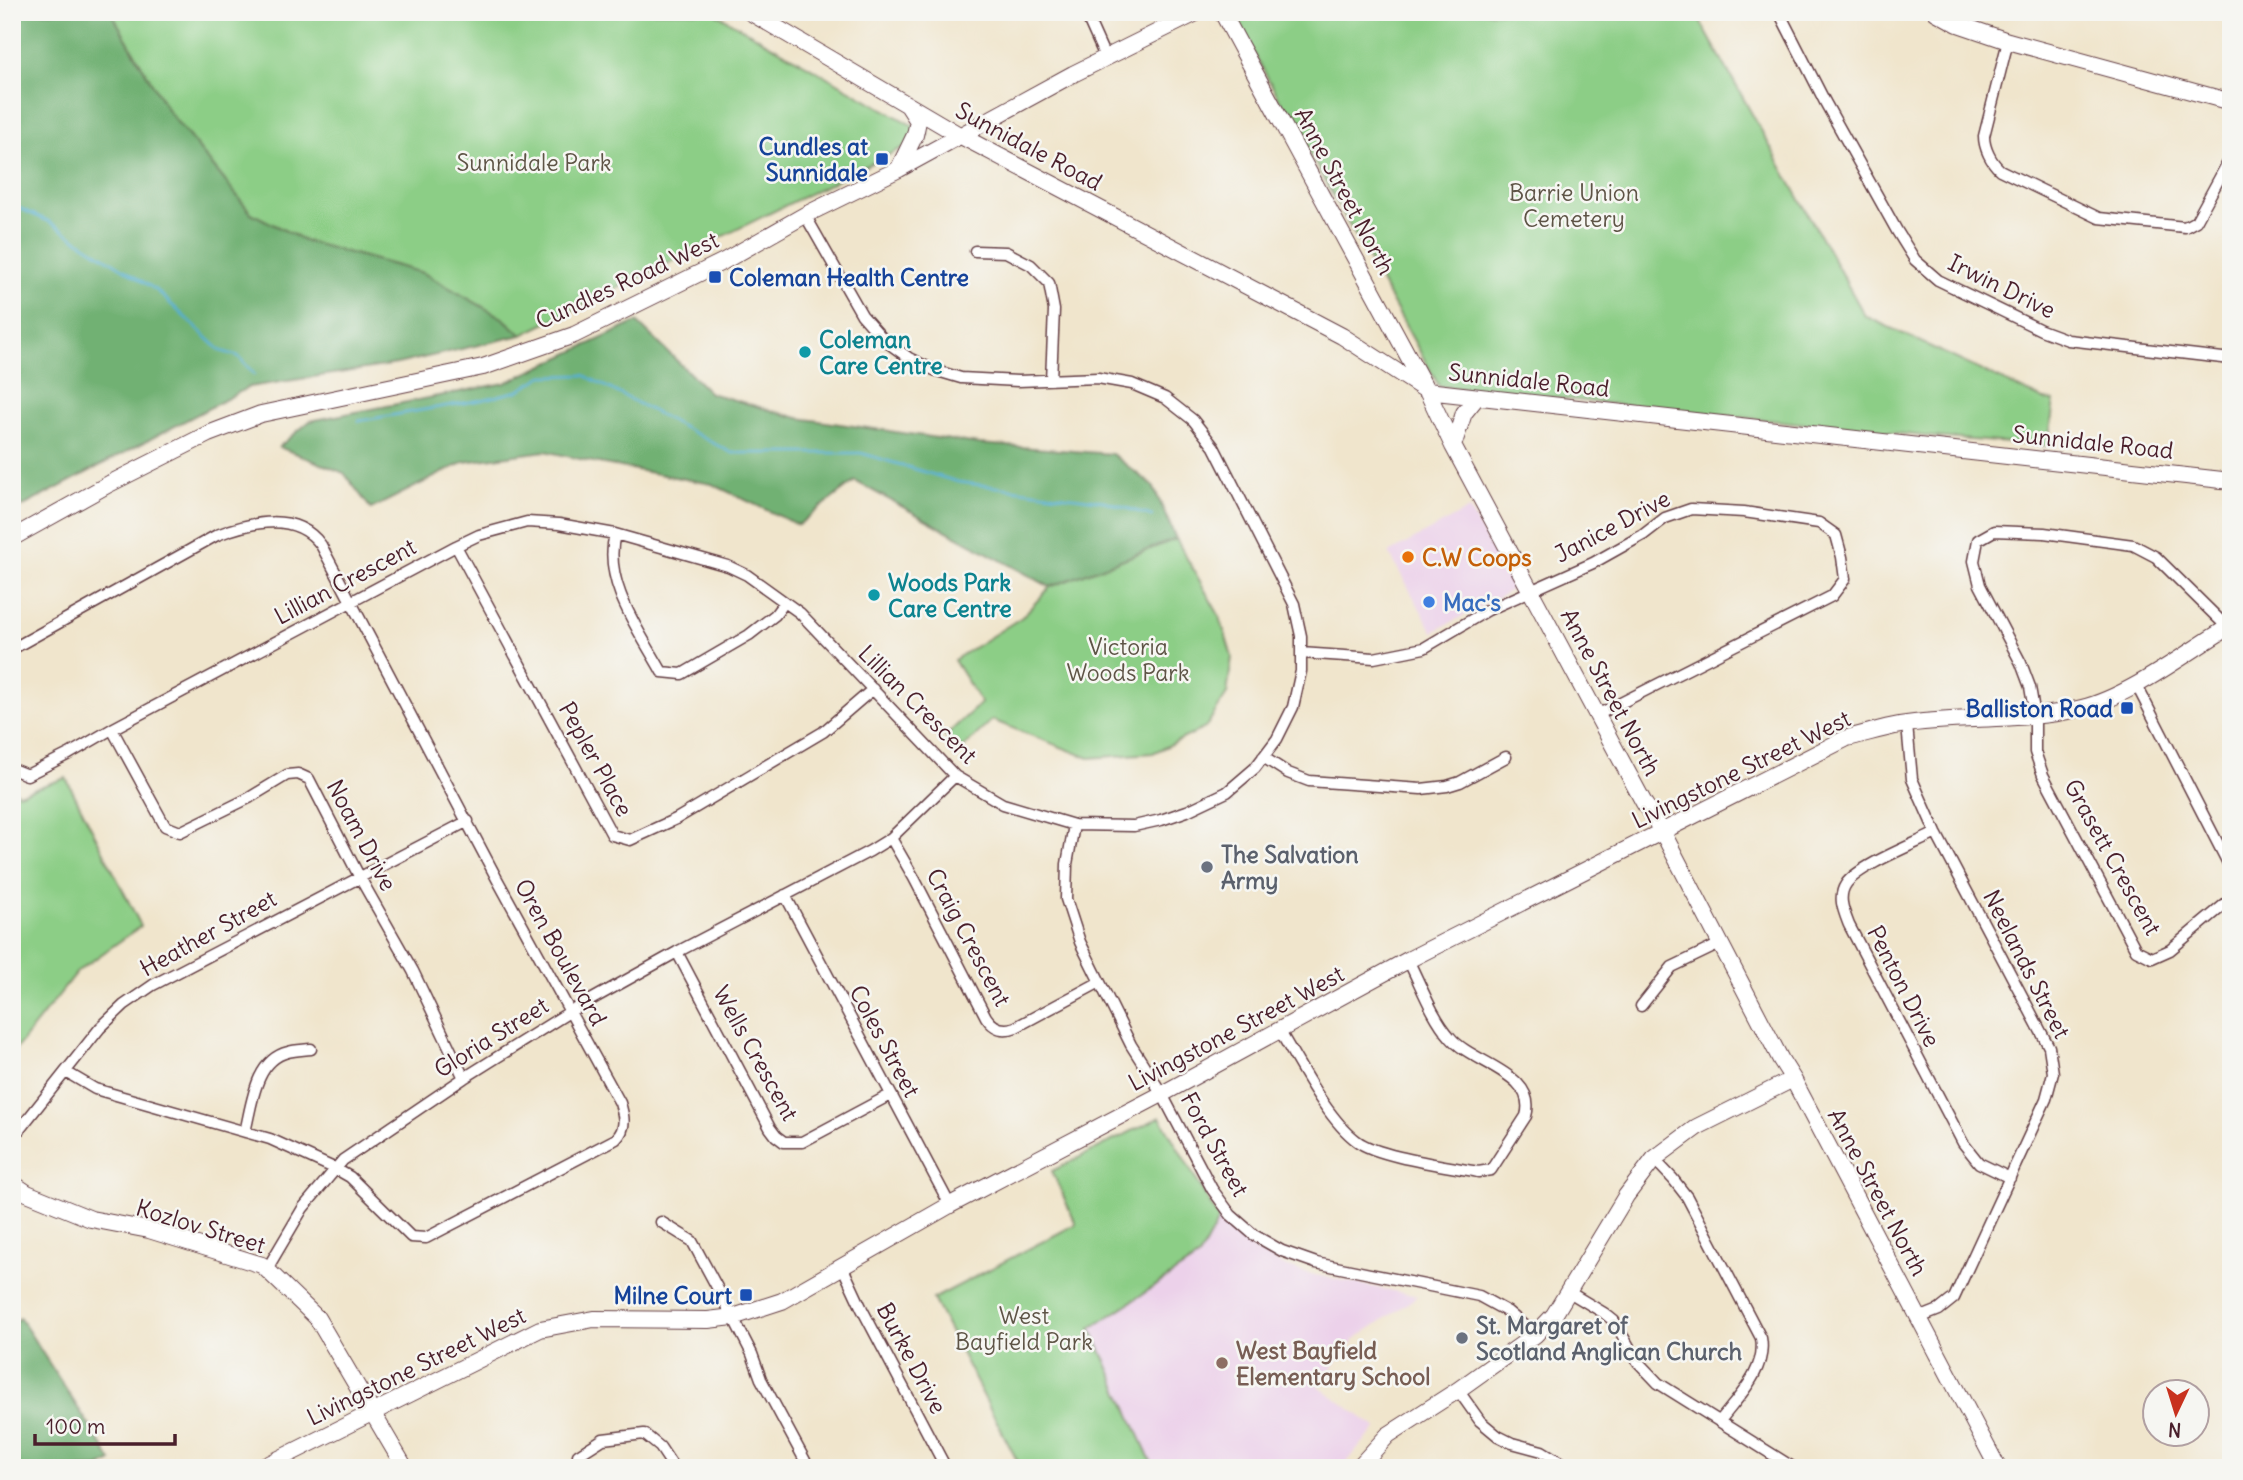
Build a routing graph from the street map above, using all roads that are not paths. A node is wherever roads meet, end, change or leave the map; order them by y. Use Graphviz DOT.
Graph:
graph roads {
  1 [pos="750,12"];
  2 [pos="1084,12"];
  3 [pos="1198,12"];
  4 [pos="1222,12"];
  5 [pos="1779,12"];
  6 [pos="1936,12"];
  7 [pos="2008,41"];
  8 [pos="1106,59"];
  9 [pos="2231,102"];
  10 [pos="909,107"];
  11 [pos="959,135"];
  12 [pos="2231,157"];
  13 [pos="899,169"];
  14 [pos="805,215"];
  15 [pos="975,251"];
  16 [pos="2231,359"];
  17 [pos="1051,380"];
  18 [pos="1427,391"];
  19 [pos="1477,397"];
  20 [pos="1453,446"];
  21 [pos="2231,481"];
  22 [pos="615,534"];
  23 [pos="12,538"];
  24 [pos="456,546"];
  25 [pos="1531,590"];
  26 [pos="351,602"];
  27 [pos="784,603"];
  28 [pos="2230,627"];
  29 [pos="12,649"];
  30 [pos="1301,653"];
  31 [pos="2136,684"];
  32 [pos="873,689"];
  33 [pos="1597,715"];
  34 [pos="2035,716"];
  35 [pos="1907,725"];
  36 [pos="112,729"];
  37 [pos="1506,757"];
  38 [pos="1263,758"];
  39 [pos="12,769"];
  40 [pos="955,776"];
  41 [pos="468,821"];
  42 [pos="1074,824"];
  43 [pos="1662,831"];
  44 [pos="1936,833"];
  45 [pos="891,838"];
  46 [pos="2231,869"];
  47 [pos="359,876"];
  48 [pos="785,895"];
  49 [pos="2231,899"];
  50 [pos="1720,943"];
  51 [pos="677,953"];
  52 [pos="1408,960"];
  53 [pos="1098,983"];
  54 [pos="1641,1006"];
  55 [pos="571,1011"];
  56 [pos="1279,1030"];
  57 [pos="311,1049"];
  58 [pos="66,1072"];
  59 [pos="464,1077"];
  60 [pos="1793,1079"];
  61 [pos="1162,1094"];
  62 [pos="890,1096"];
  63 [pos="245,1132"];
  64 [pos="12,1139"];
  65 [pos="1654,1159"];
  66 [pos="336,1169"];
  67 [pos="2010,1178"];
  68 [pos="12,1183"];
  69 [pos="950,1205"];
  70 [pos="661,1222"];
  71 [pos="842,1266"];
  72 [pos="267,1269"];
  73 [pos="1569,1292"];
  74 [pos="733,1317"];
  75 [pos="1919,1318"];
  76 [pos="1535,1335"];
  77 [pos="1458,1390"];
  78 [pos="372,1412"];
  79 [pos="1720,1421"];
  80 [pos="578,1455"];
  81 [pos="261,1468"];
  82 [pos="405,1468"];
  83 [pos="674,1468"];
  84 [pos="809,1468"];
  85 [pos="946,1468"];
  86 [pos="1358,1468"];
  87 [pos="1570,1468"];
  88 [pos="1794,1468"];
  89 [pos="1998,1468"];
  1 -- 10 [label="street, Sunnidale Road"];
  2 -- 8 [label="street"];
  3 -- 8 [label="street, Cundles Road West"];
  4 -- 18 [label="street, Anne Street North"];
  5 -- 16 [label="street, Irwin Drive"];
  6 -- 7 [label="street"];
  7 -- 9 [label="street"];
  7 -- 12 [label="street"];
  8 -- 11 [label="street, Cundles Road West"];
  10 -- 11 [label="street, Sunnidale Road"];
  10 -- 13 [label="street"];
  11 -- 13 [label="street, Cundles Road West"];
  11 -- 18 [label="street, Sunnidale Road"];
  13 -- 14 [label="street, Cundles Road West"];
  14 -- 17 [label="street, Lillian Crescent"];
  14 -- 23 [label="street, Cundles Road West"];
  15 -- 17 [label="street"];
  17 -- 30 [label="street, Lillian Crescent"];
  18 -- 19 [label="street, Sunnidale Road"];
  18 -- 20 [label="street, Anne Street North"];
  19 -- 20 [label="street"];
  19 -- 21 [label="street, Sunnidale Road"];
  20 -- 25 [label="street, Anne Street North"];
  22 -- 24 [label="street, Lillian Crescent"];
  22 -- 27 [label="street, Lillian Crescent"];
  22 -- 27 [label="street"];
  24 -- 26 [label="street, Lillian Crescent"];
  24 -- 32 [label="street, Pepler Place"];
  25 -- 30 [label="street, Janice Drive"];
  25 -- 33 [label="street, Anne Street North"];
  25 -- 33 [label="street, Janice Drive"];
  26 -- 29 [label="street, Oren Boulevard"];
  26 -- 36 [label="street, Lillian Crescent"];
  26 -- 41 [label="street, Oren Boulevard"];
  27 -- 32 [label="street, Lillian Crescent"];
  28 -- 31 [label="street, Livingstone Street West"];
  28 -- 34 [label="street"];
  30 -- 38 [label="street, Lillian Crescent"];
  31 -- 34 [label="street, Livingstone Street West"];
  31 -- 46 [label="street"];
  32 -- 40 [label="street, Lillian Crescent"];
  33 -- 43 [label="street, Anne Street North"];
  34 -- 35 [label="street, Livingstone Street West"];
  34 -- 49 [label="street, Grasett Crescent"];
  35 -- 43 [label="street, Livingstone Street West"];
  35 -- 44 [label="street, Neelands Street"];
  36 -- 39 [label="street, Lillian Crescent"];
  36 -- 47 [label="street, Noam Drive"];
  37 -- 38 [label="street"];
  38 -- 42 [label="street, Lillian Crescent"];
  40 -- 42 [label="street, Lillian Crescent"];
  40 -- 45 [label="street, Gloria Street"];
  41 -- 47 [label="street, Heather Street"];
  41 -- 55 [label="street, Oren Boulevard"];
  42 -- 53 [label="street, Ford Street"];
  43 -- 50 [label="street, Anne Street North"];
  43 -- 52 [label="street, Livingstone Street West"];
  44 -- 67 [label="street, Neelands Street"];
  44 -- 67 [label="street, Penton Drive"];
  45 -- 48 [label="street, Gloria Street"];
  45 -- 53 [label="street, Craig Crescent"];
  47 -- 58 [label="street, Heather Street"];
  47 -- 59 [label="street, Noam Drive"];
  48 -- 51 [label="street, Gloria Street"];
  48 -- 62 [label="street, Coles Street"];
  50 -- 54 [label="street"];
  50 -- 60 [label="street, Anne Street North"];
  51 -- 55 [label="street, Gloria Street"];
  51 -- 62 [label="street, Wells Crescent"];
  52 -- 56 [label="street, Livingstone Street West"];
  52 -- 56 [label="street"];
  53 -- 61 [label="street, Ford Street"];
  55 -- 59 [label="street, Gloria Street"];
  55 -- 66 [label="street, Oren Boulevard"];
  56 -- 61 [label="street, Livingstone Street West"];
  57 -- 63 [label="street"];
  58 -- 63 [label="street, Oren Boulevard"];
  58 -- 64 [label="street, Heather Street"];
  59 -- 66 [label="street, Gloria Street"];
  60 -- 65 [label="street"];
  60 -- 75 [label="street, Anne Street North"];
  61 -- 69 [label="street, Livingstone Street West"];
  61 -- 76 [label="street, Ford Street"];
  62 -- 69 [label="street, Coles Street"];
  63 -- 66 [label="street, Oren Boulevard"];
  65 -- 73 [label="street"];
  65 -- 79 [label="street"];
  66 -- 72 [label="street, Gloria Street"];
  67 -- 75 [label="street, Neelands Street"];
  68 -- 72 [label="street, Kozlov Street"];
  69 -- 71 [label="street, Livingstone Street West"];
  70 -- 74 [label="street"];
  71 -- 74 [label="street, Livingstone Street West"];
  71 -- 85 [label="street, Burke Drive"];
  72 -- 78 [label="street, Kozlov Street"];
  73 -- 76 [label="street"];
  73 -- 79 [label="street"];
  74 -- 78 [label="street, Livingstone Street West"];
  74 -- 84 [label="street"];
  75 -- 89 [label="street, Anne Street North"];
  76 -- 77 [label="street"];
  77 -- 86 [label="street"];
  77 -- 87 [label="street"];
  78 -- 81 [label="street, Livingstone Street West"];
  78 -- 82 [label="street, Kozlov Street"];
  79 -- 88 [label="street"];
  80 -- 83 [label="street"];
}
